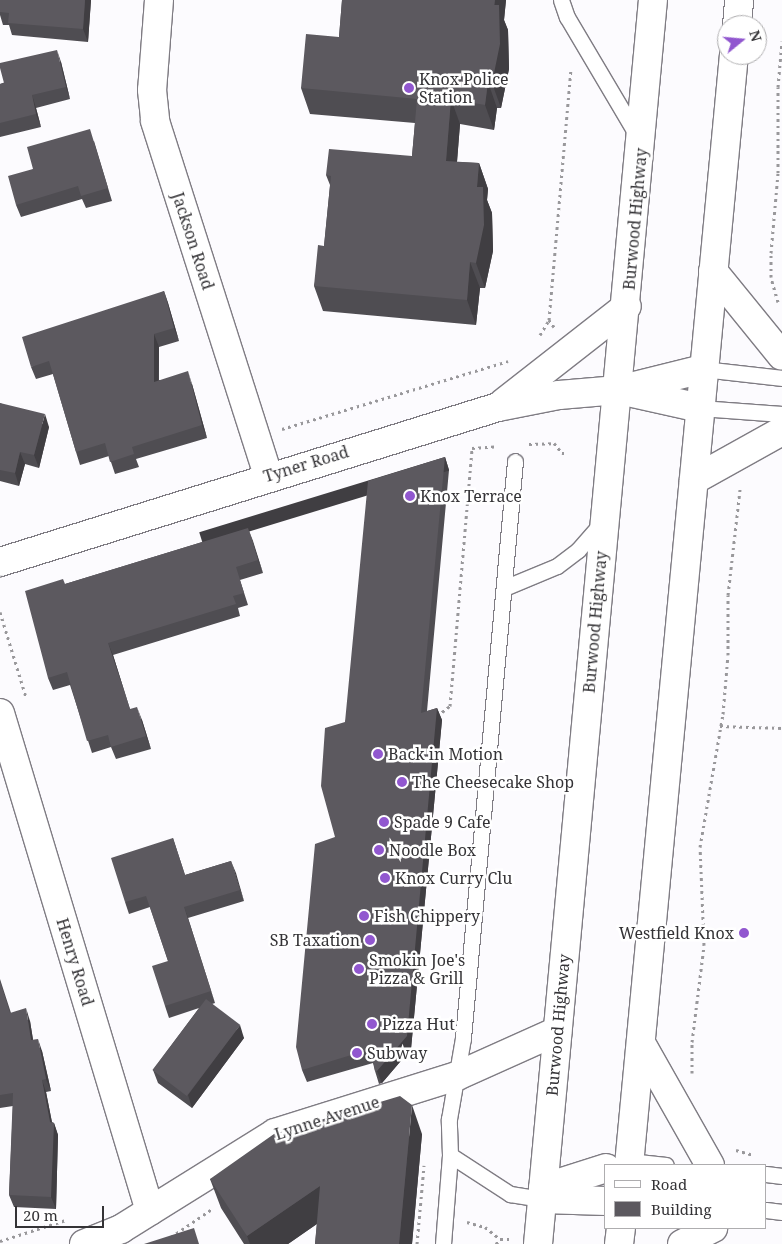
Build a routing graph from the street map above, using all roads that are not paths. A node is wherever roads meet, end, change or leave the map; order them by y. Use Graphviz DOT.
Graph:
graph roads {
  1 [pos="159,0"];
  2 [pos="560,0"];
  3 [pos="653,0"];
  4 [pos="739,0"];
  5 [pos="738,15"];
  6 [pos="733,65"];
  7 [pos="642,142"];
  8 [pos="713,271"];
  9 [pos="626,306"];
  10 [pos="782,356"];
  11 [pos="703,369"];
  12 [pos="782,378"];
  13 [pos="618,390"];
  14 [pos="498,407"];
  15 [pos="700,408"];
  16 [pos="782,414"];
  17 [pos="782,431"];
  18 [pos="515,461"];
  19 [pos="268,476"];
  20 [pos="694,480"];
  21 [pos="605,519"];
  22 [pos="0,562"];
  23 [pos="504,588"];
  24 [pos="0,714"];
  25 [pos="557,1031"];
  26 [pos="642,1044"];
  27 [pos="457,1076"];
  28 [pos="450,1155"];
  29 [pos="619,1164"];
  30 [pos="709,1164"];
  31 [pos="604,1171"];
  32 [pos="767,1174"];
  33 [pos="782,1176"];
  34 [pos="543,1194"];
  35 [pos="604,1201"];
  36 [pos="767,1210"];
  37 [pos="150,1211"];
  38 [pos="782,1212"];
  39 [pos="621,1229"];
  40 [pos="711,1229"];
  41 [pos="84,1244"];
  42 [pos="443,1244"];
  43 [pos="538,1244"];
  44 [pos="619,1244"];
  45 [pos="682,1244"];
  1 -- 19 [label="main road, Jackson Road"];
  2 -- 7 [label="lane"];
  3 -- 7 [label="main road, Burwood Highway"];
  4 -- 5 [label="main road"];
  6 -- 8 [label="main road"];
  7 -- 9 [label="main road, Burwood Highway"];
  8 -- 10 [label="main road"];
  8 -- 11 [label="main road"];
  9 -- 13 [label="main road, Burwood Highway"];
  9 -- 14 [label="main road"];
  11 -- 12 [label="lane"];
  11 -- 13 [label="main road, Tyner Road"];
  11 -- 15 [label="main road"];
  13 -- 14 [label="main road, Tyner Road"];
  13 -- 15 [label="main road, Tyner Road"];
  13 -- 21 [label="main road, Burwood Highway"];
  14 -- 19 [label="main road, Tyner Road"];
  15 -- 16 [label="lane"];
  15 -- 20 [label="main road"];
  17 -- 20 [label="main road"];
  18 -- 23 [label="lane"];
  19 -- 22 [label="main road, Tyner Road"];
  20 -- 26 [label="main road"];
  21 -- 23 [label="lane"];
  21 -- 25 [label="main road, Burwood Highway"];
  23 -- 27 [label="lane"];
  24 -- 37 [label="main road, Henry Road"];
  25 -- 27 [label="main road, Lynne Avenue"];
  25 -- 34 [label="main road, Burwood Highway"];
  26 -- 29 [label="main road"];
  26 -- 30 [label="main road"];
  27 -- 28 [label="lane"];
  27 -- 37 [label="main road, Lynne Avenue"];
  28 -- 34 [label="lane"];
  28 -- 42 [label="lane"];
  31 -- 34 [label="main road"];
  32 -- 33 [label="lane"];
  34 -- 35 [label="main road"];
  34 -- 43 [label="main road, Burwood Highway"];
  36 -- 38 [label="lane"];
  37 -- 41 [label="main road, Lynne Avenue"];
  39 -- 44 [label="main road"];
  40 -- 45 [label="main road"];
}
